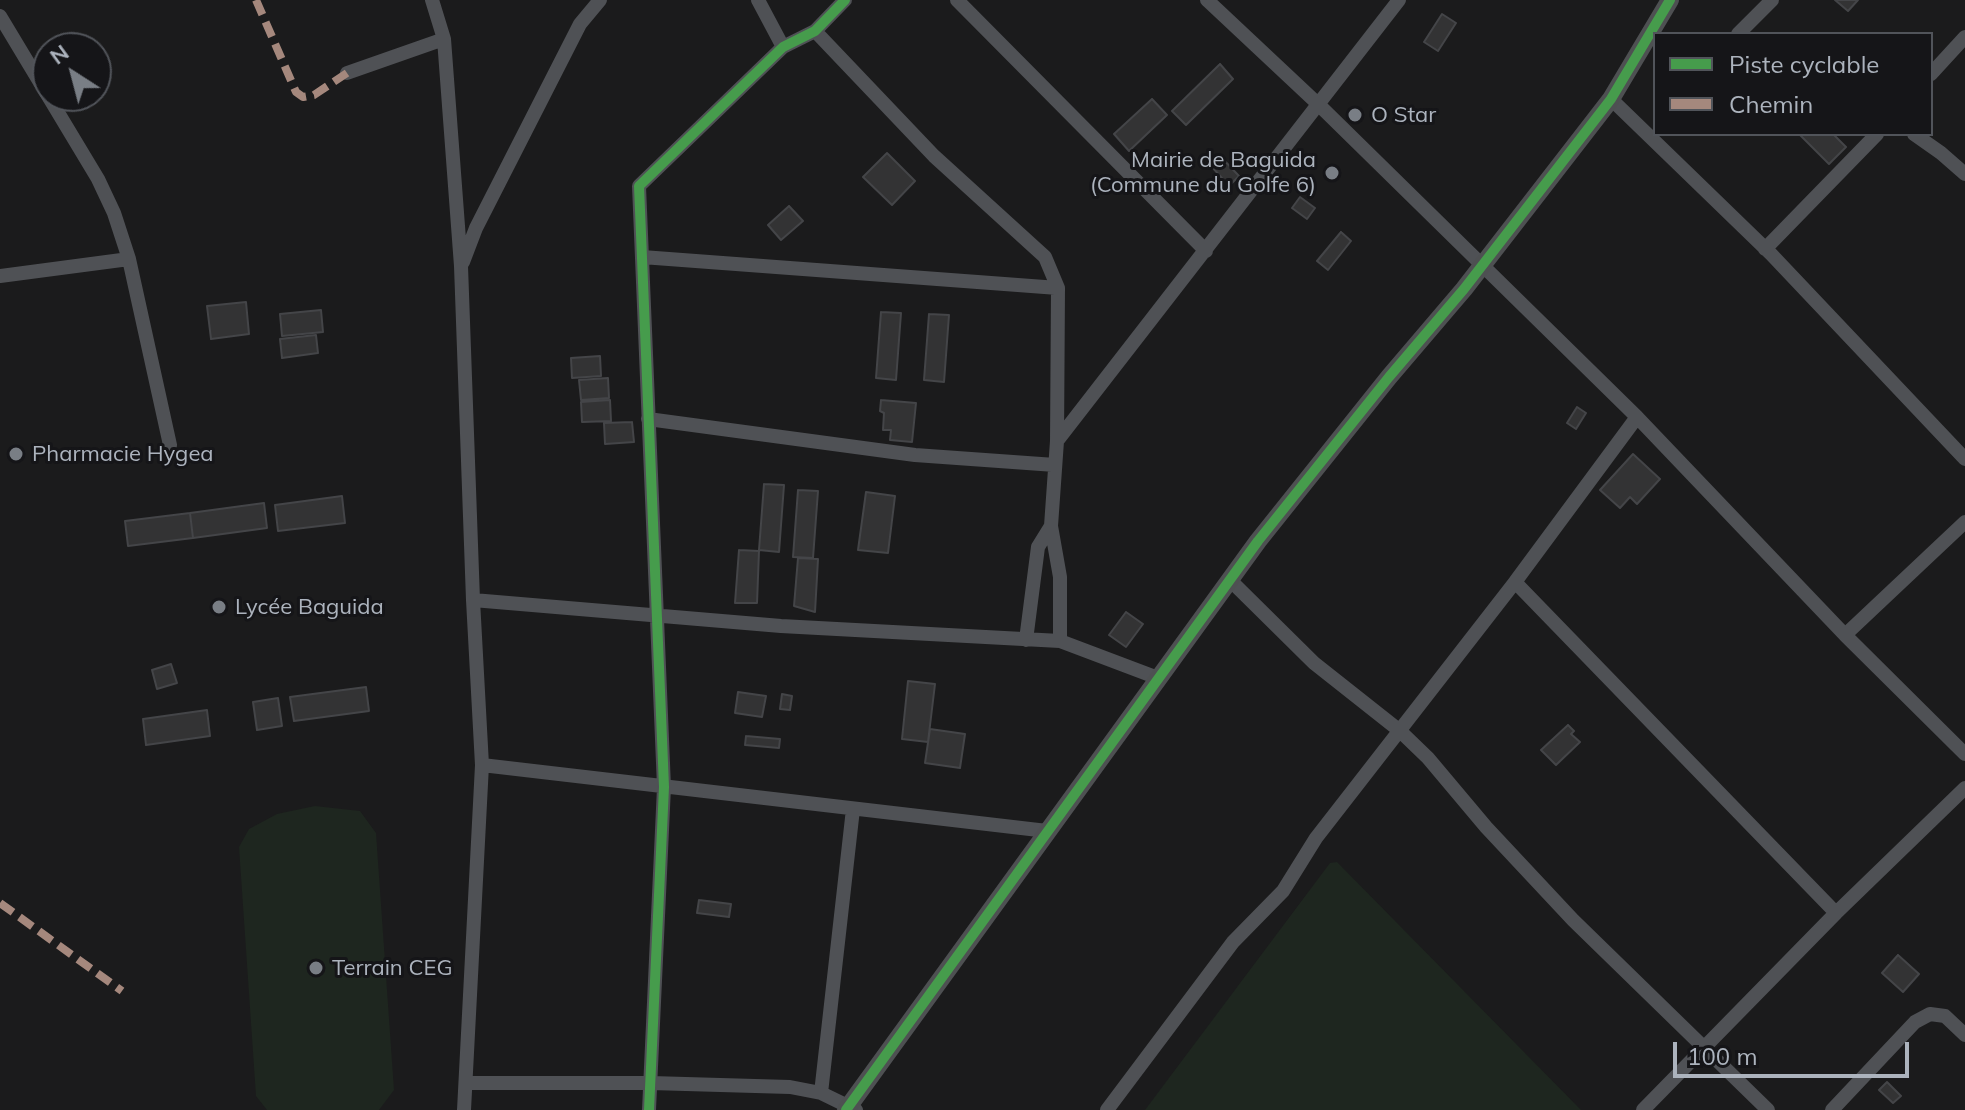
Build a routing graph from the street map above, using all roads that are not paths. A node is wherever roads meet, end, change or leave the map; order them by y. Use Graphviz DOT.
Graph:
graph roads {
  1 [pos="432,0"];
  2 [pos="600,0"];
  3 [pos="758,0"];
  4 [pos="845,0"];
  5 [pos="957,0"];
  6 [pos="1207,0"];
  7 [pos="1399,0"];
  8 [pos="1670,0"];
  9 [pos="1772,0"];
  10 [pos="0,16"];
  11 [pos="815,31"];
  12 [pos="1740,32"];
  13 [pos="1965,37"];
  14 [pos="444,39"];
  15 [pos="783,47"];
  16 [pos="1933,72"];
  17 [pos="347,73"];
  18 [pos="1611,99"];
  19 [pos="1319,105"];
  20 [pos="1650,128"];
  21 [pos="1658,136"];
  22 [pos="1875,136"];
  23 [pos="1917,136"];
  24 [pos="1965,174"];
  25 [pos="1765,249"];
  26 [pos="1206,251"];
  27 [pos="642,257"];
  28 [pos="129,259"];
  29 [pos="461,266"];
  30 [pos="1482,266"];
  31 [pos="0,276"];
  32 [pos="1058,288"];
  33 [pos="1637,417"];
  34 [pos="648,419"];
  35 [pos="1057,441"];
  36 [pos="170,445"];
  37 [pos="1965,459"];
  38 [pos="1055,465"];
  39 [pos="1965,522"];
  40 [pos="1051,526"];
  41 [pos="1229,579"];
  42 [pos="1515,582"];
  43 [pos="473,600"];
  44 [pos="655,615"];
  45 [pos="1845,635"];
  46 [pos="1026,640"];
  47 [pos="1060,641"];
  48 [pos="1158,678"];
  49 [pos="1400,731"];
  50 [pos="1965,754"];
  51 [pos="482,765"];
  52 [pos="664,787"];
  53 [pos="1965,788"];
  54 [pos="853,809"];
  55 [pos="1047,831"];
  56 [pos="1836,913"];
  57 [pos="1965,1035"];
  58 [pos="1704,1046"];
  59 [pos="466,1083"];
  60 [pos="651,1083"];
  61 [pos="821,1093"];
  62 [pos="850,1109"];
  63 [pos="464,1110"];
  64 [pos="649,1110"];
  65 [pos="1107,1110"];
  66 [pos="1643,1110"];
  67 [pos="1768,1110"];
  68 [pos="1832,1110"];
  1 -- 14 [label="street"];
  2 -- 29 [label="street"];
  3 -- 15 [label="street"];
  4 -- 11 [label="street"];
  5 -- 26 [label="street"];
  6 -- 19 [label="street"];
  7 -- 19 [label="street"];
  8 -- 18 [label="street"];
  9 -- 12 [label="street"];
  10 -- 28 [label="street"];
  11 -- 15 [label="street"];
  11 -- 32 [label="street"];
  13 -- 16 [label="street"];
  14 -- 17 [label="street"];
  14 -- 29 [label="street"];
  15 -- 27 [label="street"];
  18 -- 20 [label="street"];
  18 -- 30 [label="street"];
  19 -- 26 [label="street"];
  19 -- 30 [label="street"];
  21 -- 25 [label="street"];
  22 -- 25 [label="street"];
  23 -- 24 [label="street"];
  25 -- 37 [label="street"];
  26 -- 35 [label="street"];
  27 -- 32 [label="street"];
  27 -- 34 [label="street"];
  28 -- 31 [label="street"];
  28 -- 36 [label="street"];
  29 -- 43 [label="street"];
  30 -- 33 [label="street"];
  30 -- 41 [label="street"];
  32 -- 35 [label="street"];
  33 -- 42 [label="street"];
  33 -- 45 [label="street"];
  34 -- 38 [label="street"];
  34 -- 44 [label="street"];
  35 -- 38 [label="street"];
  38 -- 40 [label="street"];
  39 -- 45 [label="street"];
  40 -- 46 [label="street"];
  40 -- 47 [label="street"];
  41 -- 48 [label="street"];
  41 -- 49 [label="street"];
  42 -- 49 [label="street"];
  42 -- 56 [label="street"];
  43 -- 44 [label="street"];
  43 -- 51 [label="street"];
  44 -- 46 [label="street"];
  44 -- 52 [label="street"];
  45 -- 50 [label="street"];
  46 -- 47 [label="street"];
  47 -- 48 [label="street"];
  48 -- 55 [label="street"];
  49 -- 58 [label="street"];
  49 -- 65 [label="street"];
  51 -- 52 [label="street"];
  51 -- 59 [label="street"];
  52 -- 54 [label="street"];
  52 -- 60 [label="street"];
  53 -- 56 [label="street"];
  54 -- 55 [label="street"];
  54 -- 61 [label="street"];
  55 -- 62 [label="street"];
  56 -- 58 [label="street"];
  57 -- 68 [label="street"];
  58 -- 66 [label="street"];
  58 -- 67 [label="street"];
  59 -- 60 [label="street"];
  59 -- 63 [label="street"];
  60 -- 61 [label="street"];
  60 -- 64 [label="street"];
  61 -- 62 [label="street"];
}
